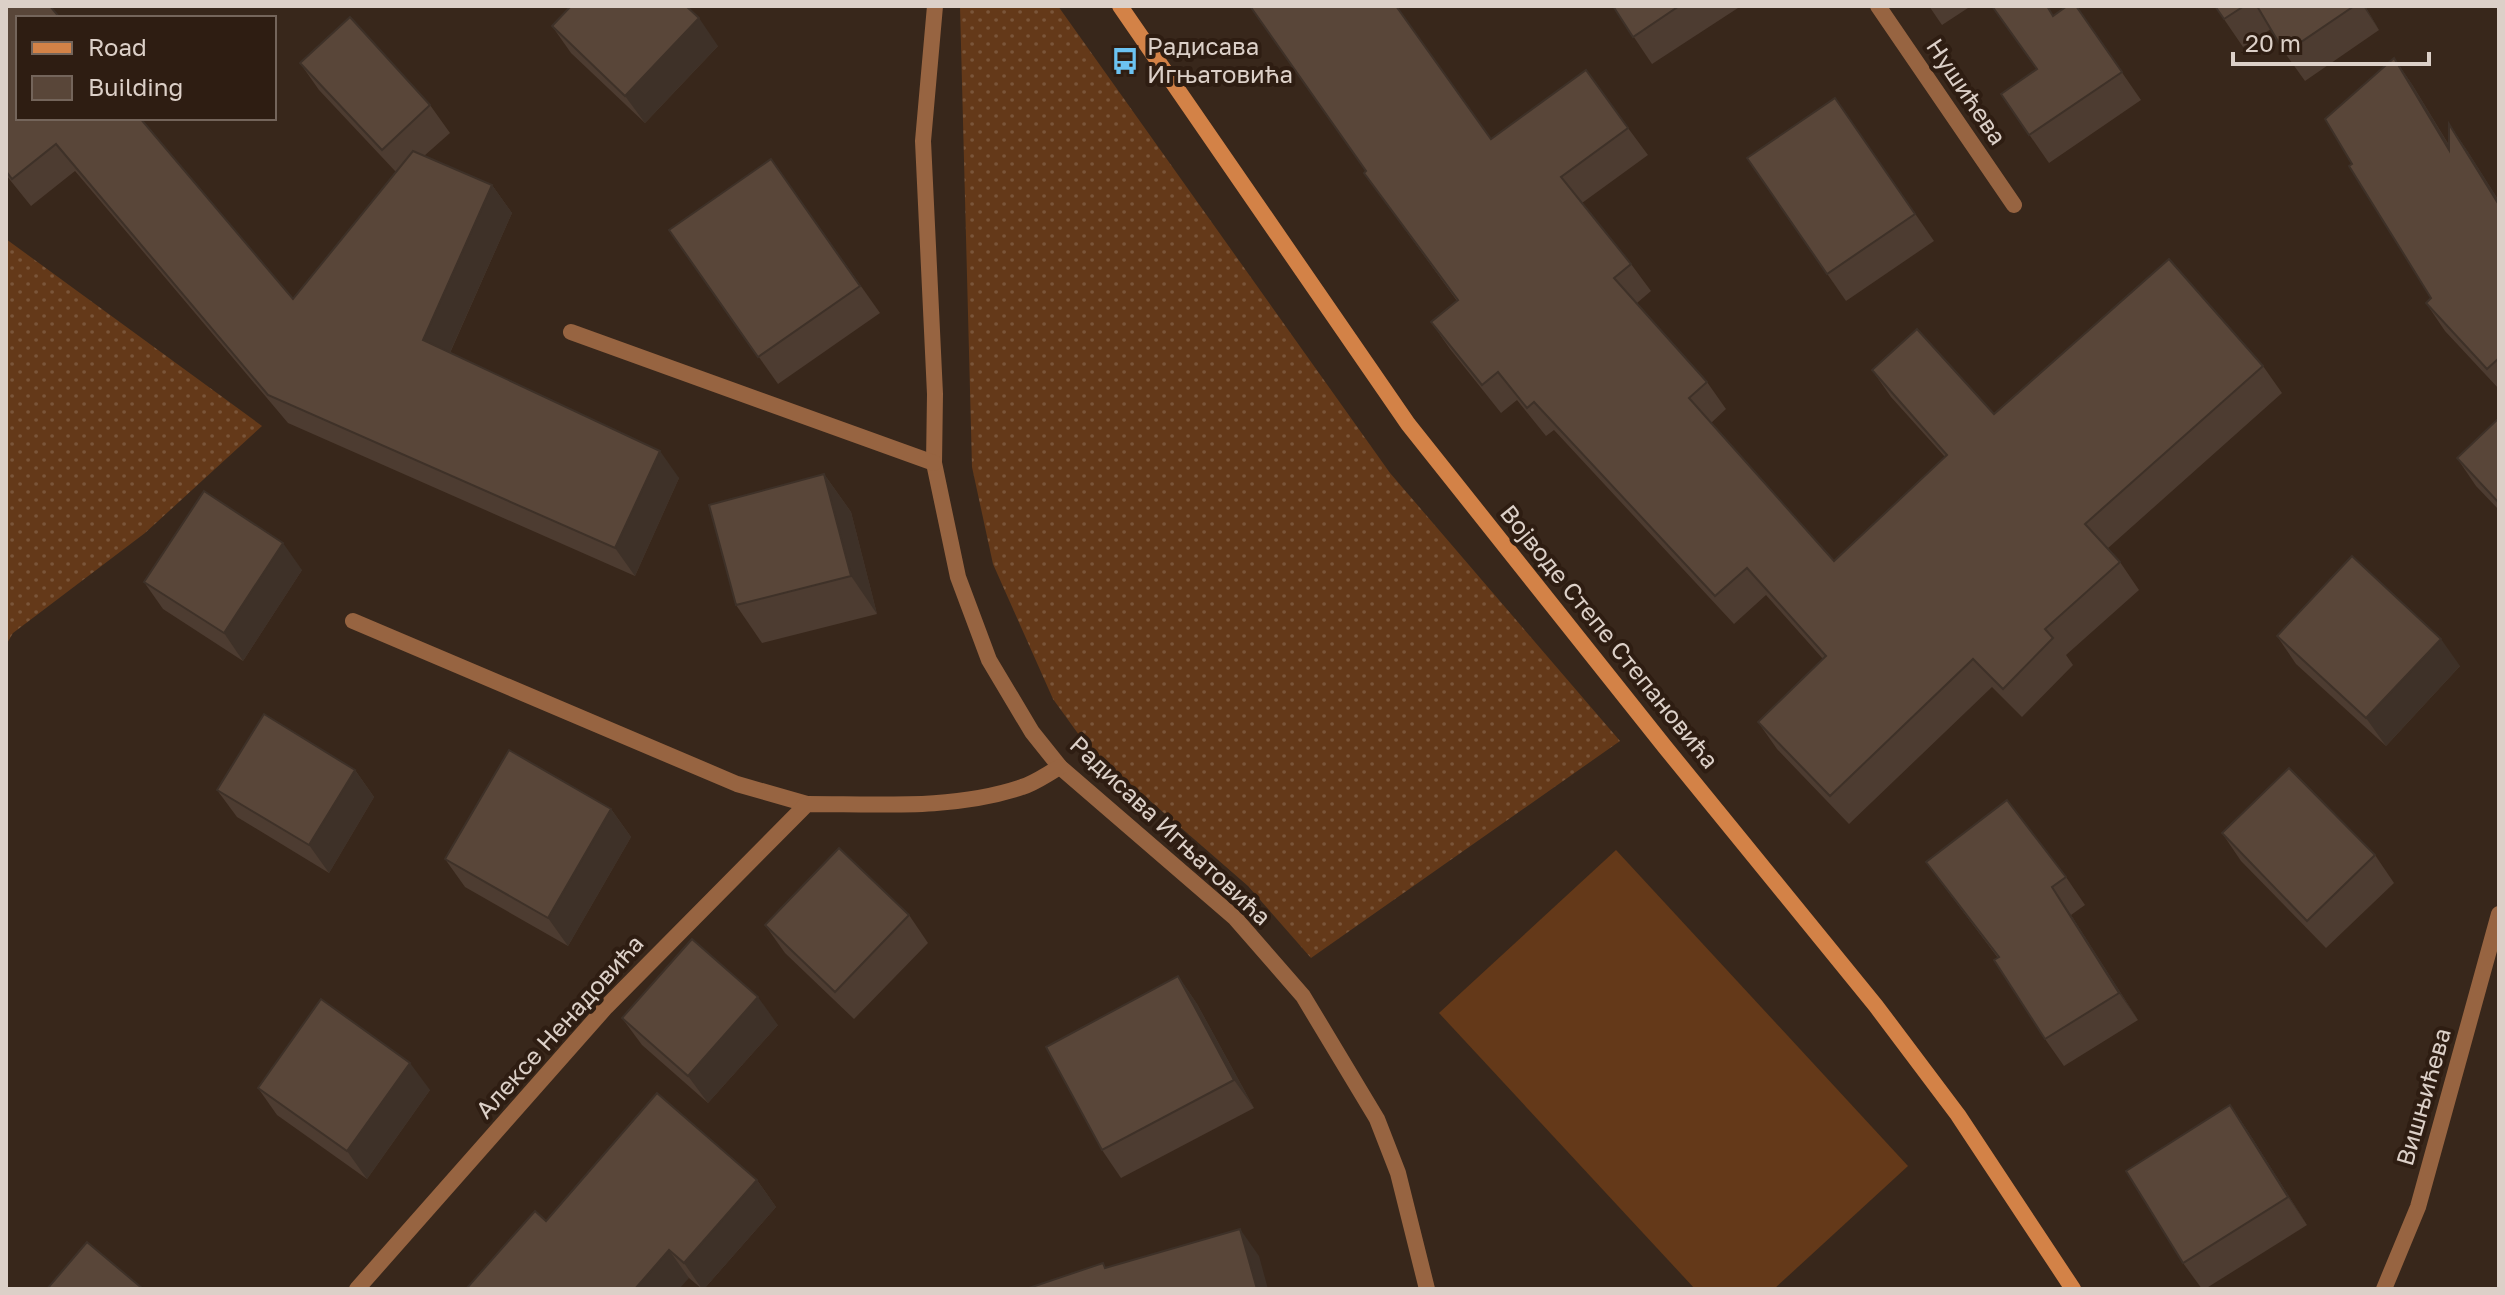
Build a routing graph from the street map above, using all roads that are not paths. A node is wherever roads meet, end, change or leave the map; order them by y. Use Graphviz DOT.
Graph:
graph roads {
  1 [pos="935,6"];
  2 [pos="1120,6"];
  3 [pos="1878,6"];
  4 [pos="2014,205"];
  5 [pos="571,332"];
  6 [pos="934,463"];
  7 [pos="353,621"];
  8 [pos="1060,767"];
  9 [pos="807,804"];
  10 [pos="2499,914"];
  11 [pos="357,1289"];
  12 [pos="1427,1289"];
  13 [pos="2073,1289"];
  14 [pos="2384,1289"];
  1 -- 6 [label="street, Радисава Игњатовића"];
  2 -- 13 [label="street, Војводе Степе Степановића"];
  3 -- 4 [label="street, Нушићева"];
  5 -- 6 [label="street"];
  6 -- 8 [label="street, Радисава Игњатовића"];
  7 -- 9 [label="street"];
  8 -- 9 [label="street"];
  8 -- 12 [label="street, Радисава Игњатовића"];
  9 -- 11 [label="street, Алексе Ненадовића"];
  10 -- 14 [label="street, Вишњићева"];
}
